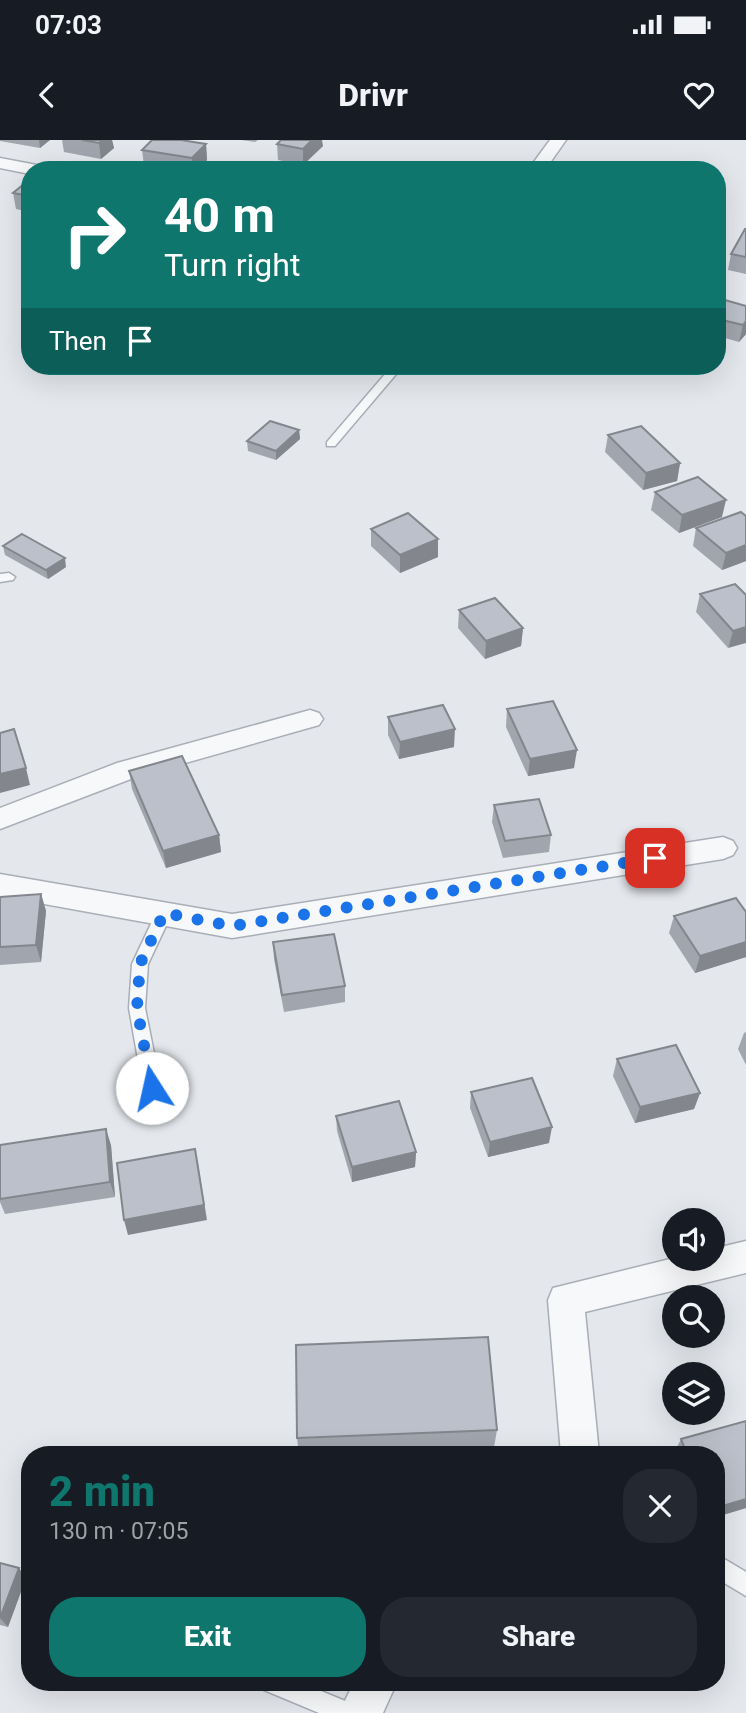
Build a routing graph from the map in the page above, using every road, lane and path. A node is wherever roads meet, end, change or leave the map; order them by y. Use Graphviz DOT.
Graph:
graph roads {
  1 [pos="558,140"];
  2 [pos="543,161"];
  3 [pos="0,163"];
  4 [pos="21,167"];
  5 [pos="390,375"];
  6 [pos="331,443"];
  7 [pos="310,719"];
  8 [pos="0,819"];
  9 [pos="723,848"];
  10 [pos="0,885"];
  11 [pos="164,913"];
  12 [pos="152,1088"];
  13 [pos="746,1257"];
  14 [pos="579,1446"];
  15 [pos="725,1571"];
  16 [pos="746,1585"];
  17 [pos="294,1691"];
  18 [pos="372,1691"];
  19 [pos="347,1713"];
  20 [pos="361,1713"];
  1 -- 2 [label="street"];
  3 -- 4 [label="street"];
  5 -- 6 [label="lane"];
  7 -- 8 [label="street"];
  9 -- 11 [label="street"];
  10 -- 11 [label="street"];
  11 -- 12 [label="lane"];
  13 -- 14 [label="street"];
  15 -- 16 [label="lane"];
  17 -- 19 [label="lane"];
  18 -- 20 [label="street"];
}
